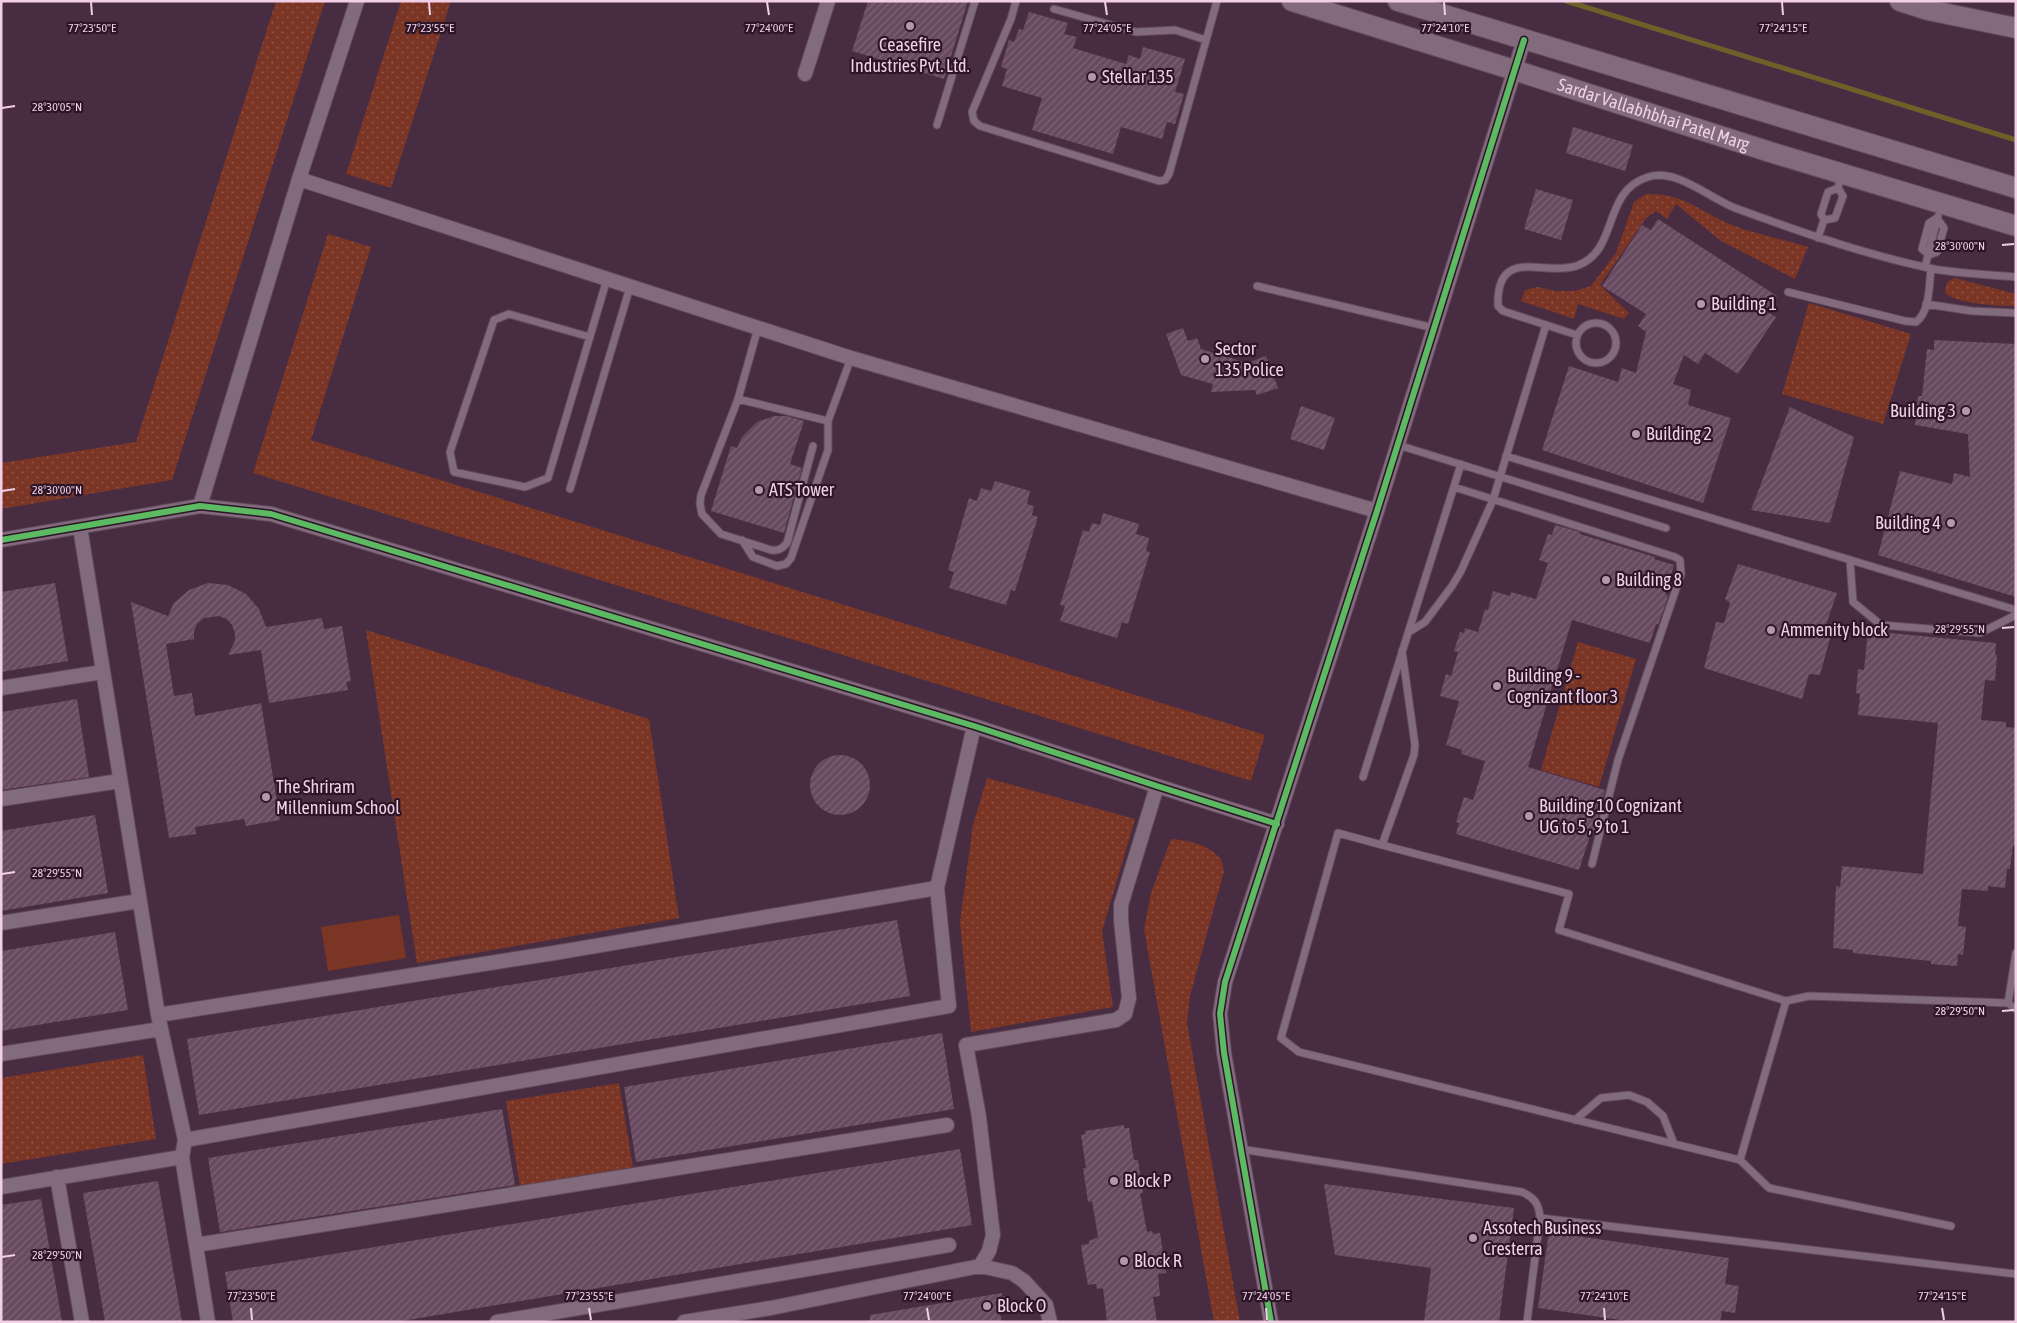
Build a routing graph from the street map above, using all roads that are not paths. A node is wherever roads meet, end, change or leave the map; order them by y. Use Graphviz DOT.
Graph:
graph roads {
  1 [pos="357,1"];
  2 [pos="828,1"];
  3 [pos="975,1"];
  4 [pos="1016,1"];
  5 [pos="1217,1"];
  6 [pos="1292,1"];
  7 [pos="1398,1"];
  8 [pos="1900,1"];
  9 [pos="1054,9"];
  10 [pos="2016,28"];
  11 [pos="1206,40"];
  12 [pos="1524,40"];
  13 [pos="1514,70"];
  14 [pos="805,74"];
  15 [pos="937,125"];
  16 [pos="300,179"];
  17 [pos="1840,181"];
  18 [pos="2016,188"];
  19 [pos="1939,211"];
  20 [pos="1824,220"];
  21 [pos="2016,226"];
  22 [pos="1818,238"];
  23 [pos="1928,268"];
  24 [pos="2016,277"];
  25 [pos="607,279"];
  26 [pos="1257,286"];
  27 [pos="630,287"];
  28 [pos="1788,292"];
  29 [pos="1926,304"];
  30 [pos="2016,313"];
  31 [pos="1546,325"];
  32 [pos="758,328"];
  33 [pos="1434,328"];
  34 [pos="1576,335"];
  35 [pos="590,337"];
  36 [pos="851,358"];
  37 [pos="738,399"];
  38 [pos="828,421"];
  39 [pos="1398,445"];
  40 [pos="812,446"];
  41 [pos="1506,456"];
  42 [pos="1461,464"];
  43 [pos="1500,476"];
  44 [pos="1454,487"];
  45 [pos="570,489"];
  46 [pos="1492,500"];
  47 [pos="200,506"];
  48 [pos="1377,511"];
  49 [pos="80,526"];
  50 [pos="1666,528"];
  51 [pos="1,540"];
  52 [pos="742,540"];
  53 [pos="1850,561"];
  54 [pos="2016,610"];
  55 [pos="2016,614"];
  56 [pos="1409,632"];
  57 [pos="1402,652"];
  58 [pos="102,672"];
  59 [pos="1,688"];
  60 [pos="974,726"];
  61 [pos="1363,777"];
  62 [pos="120,781"];
  63 [pos="1156,786"];
  64 [pos="1,800"];
  65 [pos="1277,824"];
  66 [pos="1382,845"];
  67 [pos="1592,864"];
  68 [pos="937,888"];
  69 [pos="139,901"];
  70 [pos="1,923"];
  71 [pos="2016,953"];
  72 [pos="1786,1001"];
  73 [pos="2008,1003"];
  74 [pos="2016,1009"];
  75 [pos="159,1022"];
  76 [pos="1,1054"];
  77 [pos="1575,1120"];
  78 [pos="948,1125"];
  79 [pos="185,1140"];
  80 [pos="1674,1144"];
  81 [pos="1240,1149"];
  82 [pos="182,1157"];
  83 [pos="1740,1160"];
  84 [pos="57,1178"];
  85 [pos="1,1187"];
  86 [pos="1540,1218"];
  87 [pos="1951,1226"];
  88 [pos="196,1245"];
  89 [pos="949,1245"];
  90 [pos="980,1266"];
  91 [pos="2016,1274"];
  92 [pos="82,1322"];
  93 [pos="208,1322"];
  94 [pos="497,1322"];
  95 [pos="684,1322"];
  96 [pos="1050,1322"];
  97 [pos="1271,1322"];
  98 [pos="1527,1322"];
  1 -- 16 [label="street"];
  2 -- 14 [label="street"];
  3 -- 15 [label="lane"];
  4 -- 11 [label="lane"];
  5 -- 11 [label="lane"];
  6 -- 13 [label="street, Sardar Vallabhbhai Patel Marg"];
  7 -- 12 [label="street, Sardar Vallabhbhai Patel Marg"];
  8 -- 10 [label="street"];
  9 -- 11 [label="lane"];
  12 -- 13 [label="street"];
  12 -- 18 [label="street, Sardar Vallabhbhai Patel Marg"];
  13 -- 17 [label="street, Sardar Vallabhbhai Patel Marg"];
  13 -- 33 [label="street"];
  16 -- 25 [label="street"];
  16 -- 47 [label="street"];
  17 -- 19 [label="street, Sardar Vallabhbhai Patel Marg"];
  17 -- 20 [label="lane"];
  17 -- 20 [label="lane"];
  19 -- 21 [label="street, Sardar Vallabhbhai Patel Marg"];
  19 -- 23 [label="lane"];
  20 -- 22 [label="lane"];
  22 -- 23 [label="lane"];
  22 -- 31 [label="lane"];
  23 -- 24 [label="lane"];
  23 -- 29 [label="lane"];
  25 -- 27 [label="street"];
  25 -- 35 [label="lane"];
  26 -- 33 [label="lane"];
  27 -- 32 [label="street"];
  27 -- 45 [label="lane"];
  28 -- 29 [label="lane"];
  29 -- 30 [label="lane"];
  31 -- 34 [label="lane"];
  31 -- 41 [label="lane"];
  32 -- 36 [label="street"];
  32 -- 37 [label="lane"];
  33 -- 39 [label="street"];
  34 -- 34 [label="lane"];
  35 -- 35 [label="lane"];
  36 -- 38 [label="lane"];
  36 -- 48 [label="street"];
  37 -- 38 [label="lane"];
  37 -- 52 [label="lane"];
  38 -- 52 [label="lane"];
  39 -- 42 [label="lane"];
  39 -- 48 [label="street"];
  40 -- 52 [label="lane"];
  41 -- 43 [label="lane"];
  41 -- 53 [label="lane"];
  42 -- 43 [label="lane"];
  42 -- 44 [label="lane"];
  43 -- 46 [label="lane"];
  43 -- 50 [label="lane"];
  44 -- 46 [label="lane"];
  44 -- 56 [label="lane"];
  46 -- 56 [label="lane"];
  46 -- 67 [label="lane"];
  47 -- 49 [label="street"];
  47 -- 60 [label="street"];
  48 -- 65 [label="street"];
  49 -- 51 [label="street"];
  49 -- 58 [label="street"];
  53 -- 54 [label="lane"];
  53 -- 55 [label="lane"];
  56 -- 57 [label="lane"];
  57 -- 61 [label="lane"];
  57 -- 66 [label="lane"];
  58 -- 59 [label="street"];
  58 -- 62 [label="street"];
  60 -- 63 [label="street"];
  60 -- 68 [label="street"];
  62 -- 64 [label="street"];
  62 -- 69 [label="street"];
  63 -- 65 [label="street"];
  63 -- 90 [label="street"];
  65 -- 81 [label="street"];
  66 -- 72 [label="lane"];
  66 -- 77 [label="lane"];
  68 -- 75 [label="street"];
  68 -- 79 [label="street"];
  69 -- 70 [label="street"];
  69 -- 75 [label="street"];
  71 -- 73 [label="lane"];
  72 -- 73 [label="lane"];
  72 -- 83 [label="lane"];
  73 -- 74 [label="lane"];
  75 -- 76 [label="street"];
  75 -- 79 [label="street"];
  77 -- 80 [label="lane"];
  77 -- 80 [label="lane"];
  78 -- 88 [label="street"];
  79 -- 82 [label="street"];
  80 -- 83 [label="lane"];
  81 -- 86 [label="lane"];
  81 -- 97 [label="street"];
  82 -- 84 [label="street"];
  82 -- 88 [label="street"];
  83 -- 87 [label="lane"];
  84 -- 85 [label="street"];
  84 -- 92 [label="street"];
  86 -- 91 [label="lane"];
  86 -- 98 [label="lane"];
  88 -- 93 [label="street"];
  89 -- 94 [label="street"];
  90 -- 95 [label="street"];
  90 -- 96 [label="street"];
}
